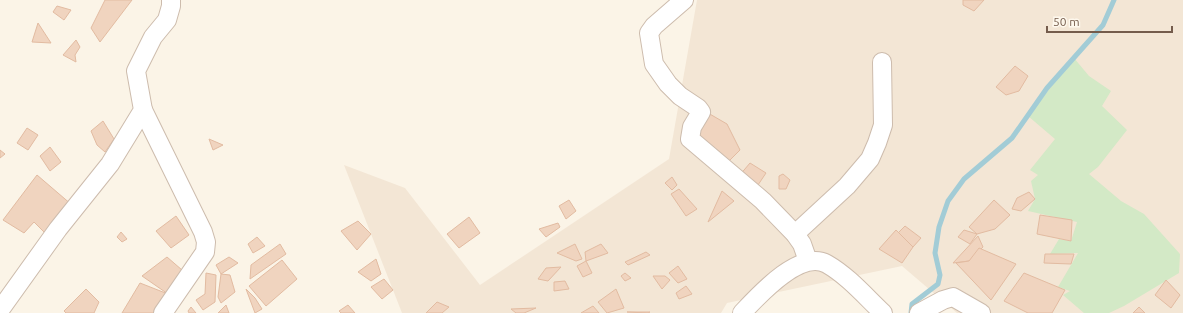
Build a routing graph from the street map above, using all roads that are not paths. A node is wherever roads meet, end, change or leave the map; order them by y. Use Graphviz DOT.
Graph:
graph roads {
  1 [pos="171,0"];
  2 [pos="684,0"];
  3 [pos="882,62"];
  4 [pos="143,110"];
  5 [pos="795,234"];
  6 [pos="808,261"];
  7 [pos="0,310"];
  8 [pos="163,313"];
  9 [pos="742,313"];
  10 [pos="883,313"];
  11 [pos="920,313"];
  12 [pos="981,313"];
  1 -- 4 [label="street"];
  2 -- 5 [label="street"];
  3 -- 5 [label="street"];
  4 -- 7 [label="street"];
  4 -- 8 [label="street"];
  5 -- 6 [label="street"];
  6 -- 9 [label="street"];
  6 -- 10 [label="street"];
  11 -- 12 [label="street"];
}
